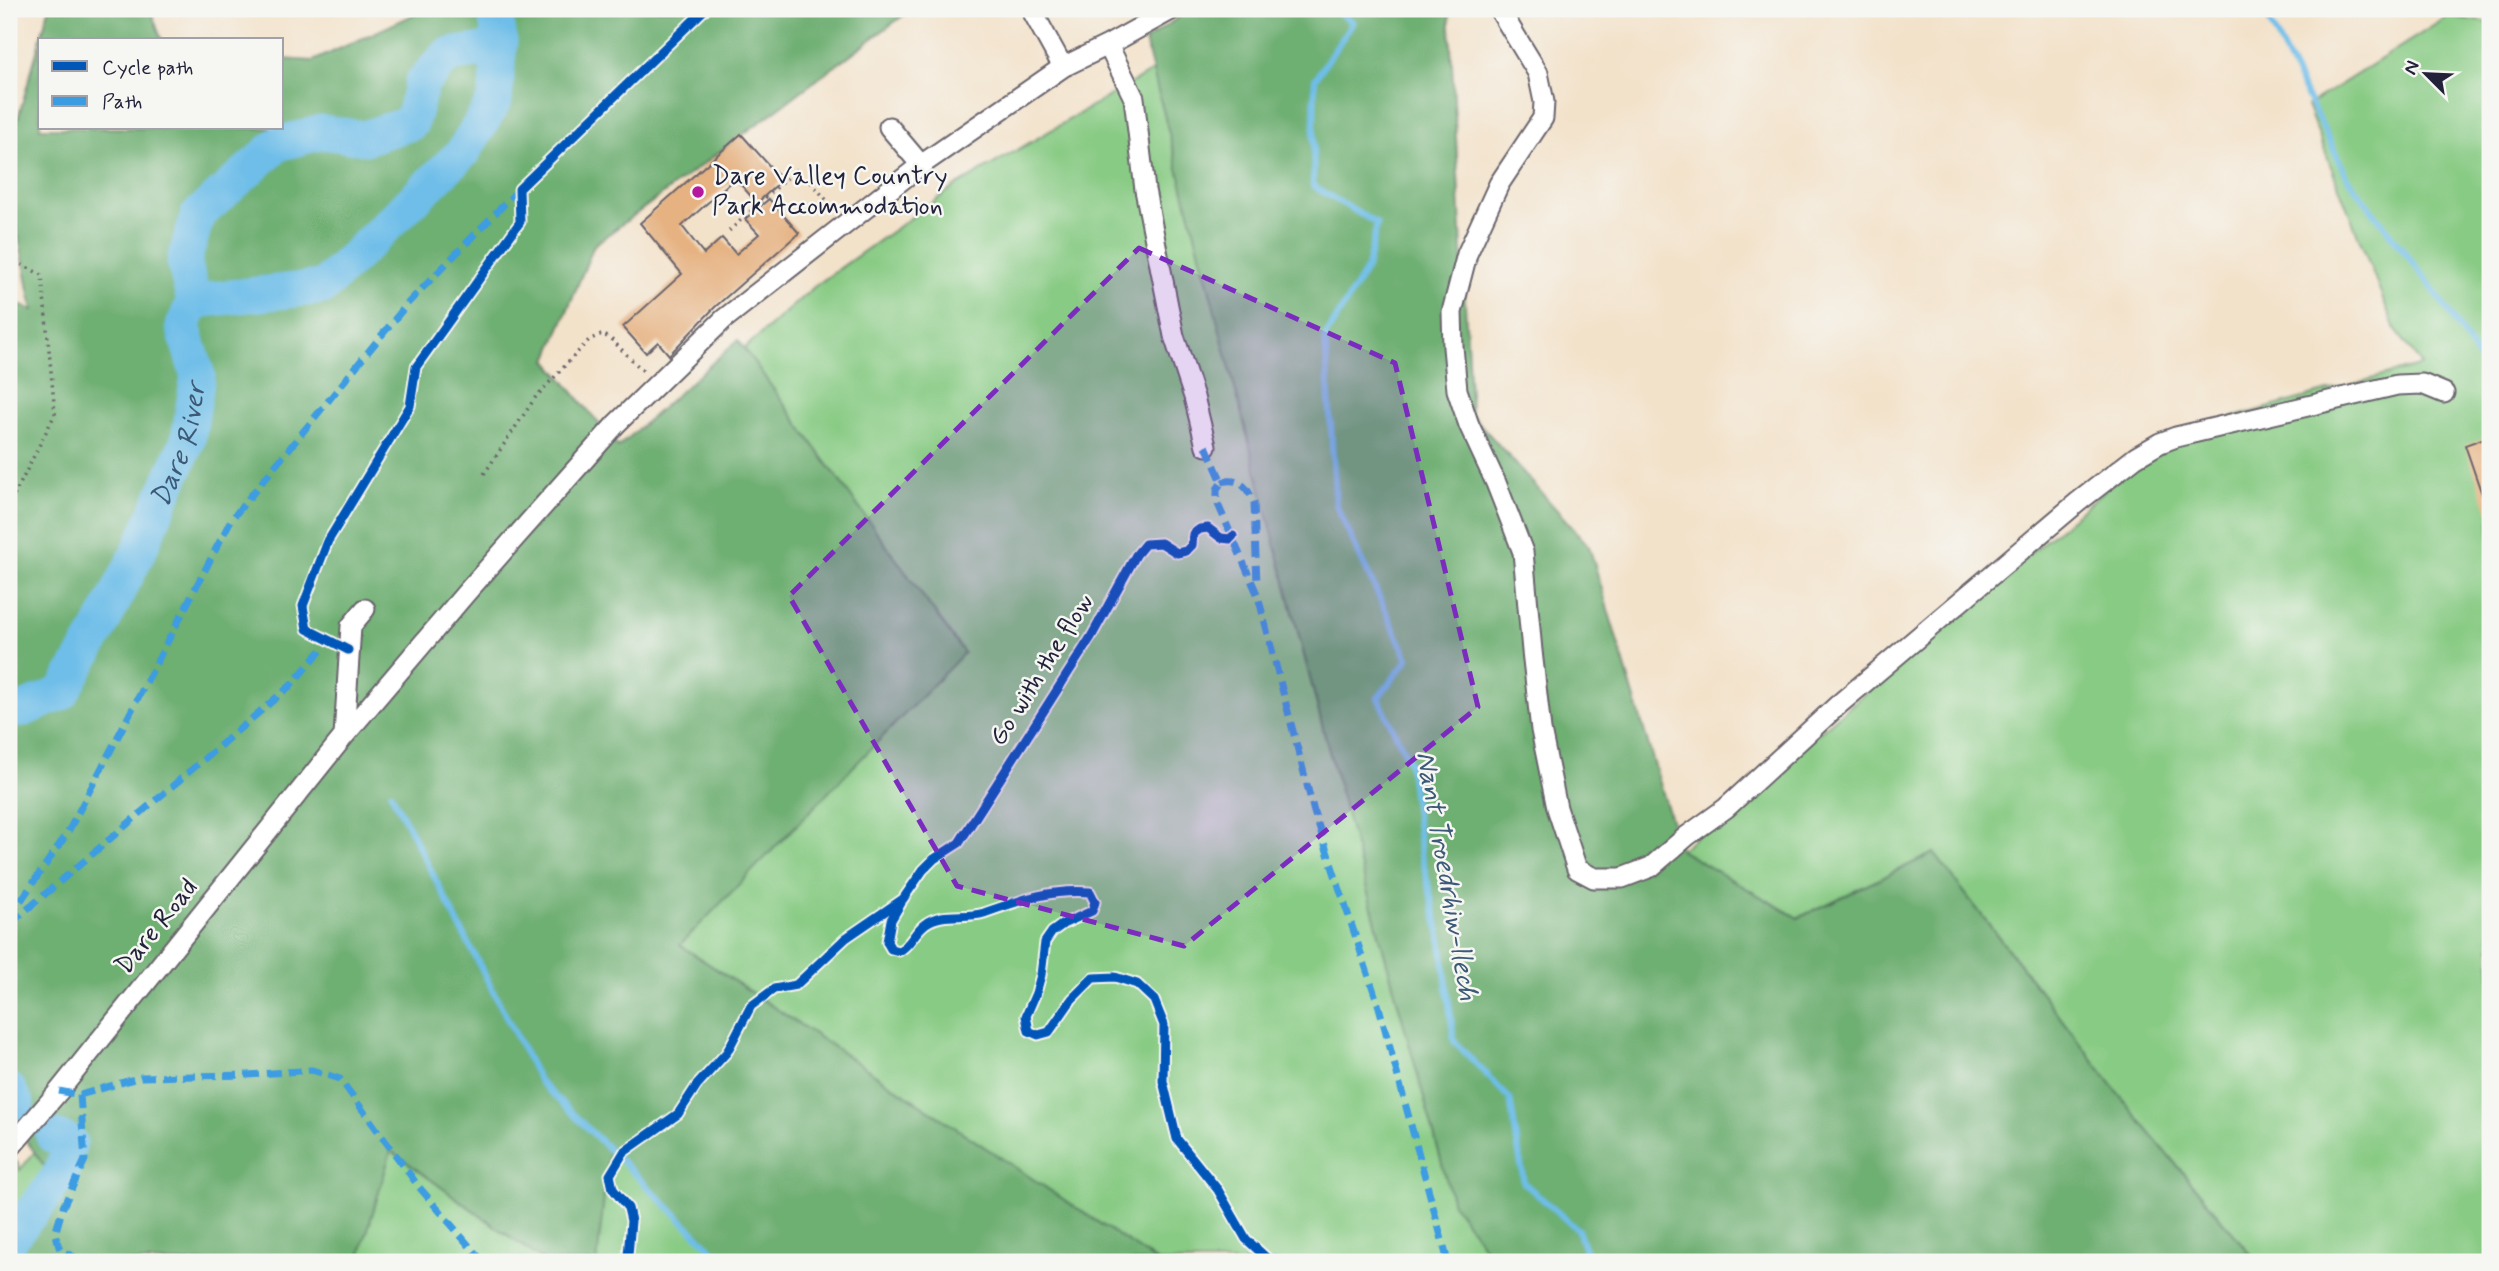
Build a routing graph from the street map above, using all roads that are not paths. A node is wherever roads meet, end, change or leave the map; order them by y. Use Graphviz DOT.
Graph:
graph roads {
  1 [pos="1032,9"];
  2 [pos="1173,9"];
  3 [pos="1499,9"];
  4 [pos="1108,45"];
  5 [pos="1063,67"];
  6 [pos="890,127"];
  7 [pos="921,165"];
  8 [pos="2444,393"];
  9 [pos="1206,446"];
  10 [pos="365,609"];
  11 [pos="344,736"];
  12 [pos="9,1149"];
  1 -- 5 [label="lane"];
  2 -- 4 [label="lane, Dare Road"];
  3 -- 8 [label="lane"];
  4 -- 5 [label="lane, Dare Road"];
  4 -- 9 [label="lane"];
  5 -- 7 [label="lane, Dare Road"];
  6 -- 7 [label="lane"];
  7 -- 11 [label="lane, Dare Road"];
  10 -- 11 [label="lane"];
  11 -- 12 [label="lane, Dare Road"];
}
